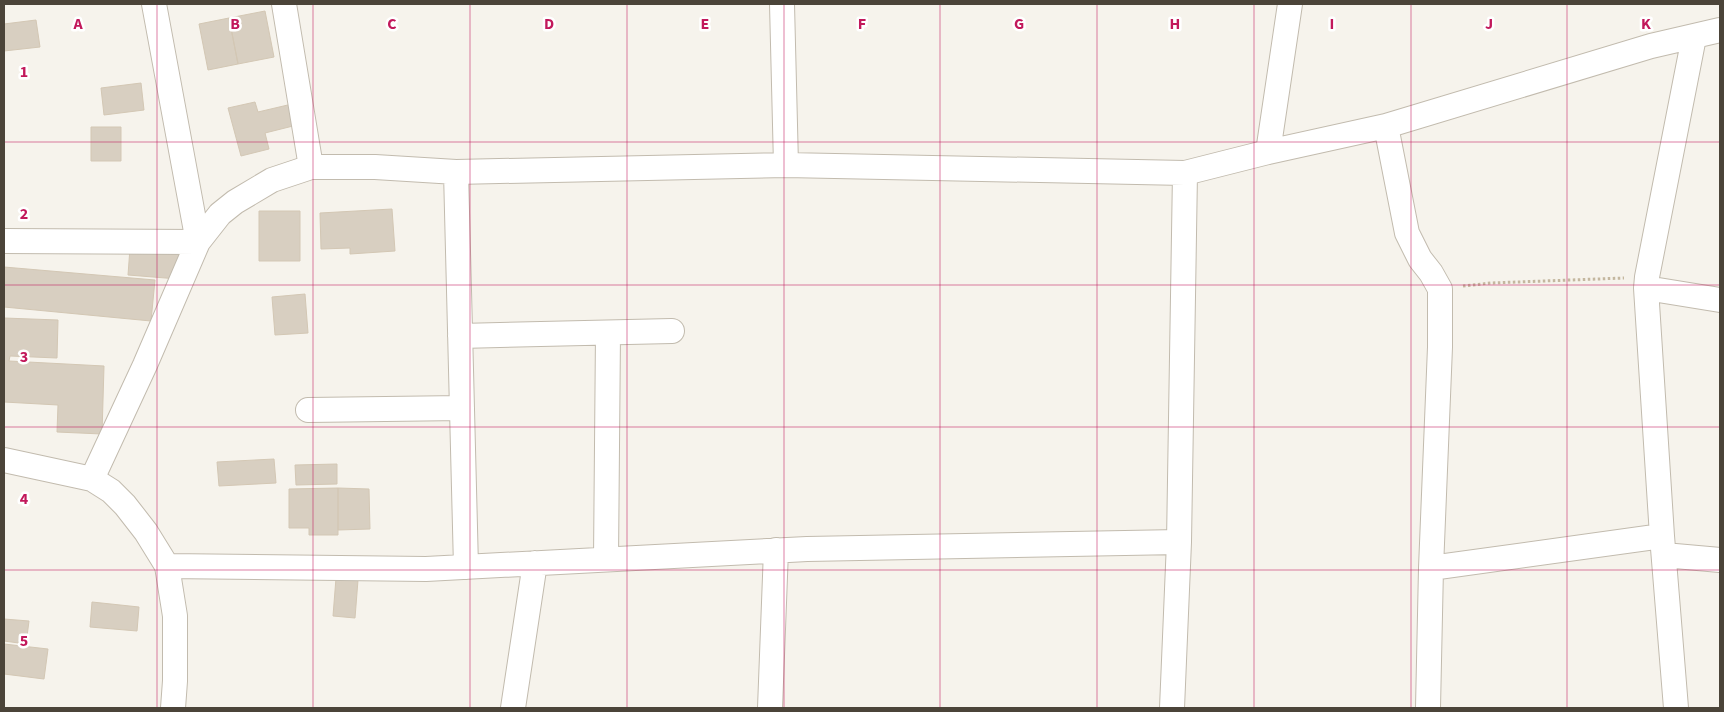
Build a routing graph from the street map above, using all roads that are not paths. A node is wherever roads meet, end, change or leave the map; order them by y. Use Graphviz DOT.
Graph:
graph roads {
  1 [pos="154,4"];
  2 [pos="284,4"];
  3 [pos="782,4"];
  4 [pos="1290,4"];
  5 [pos="1720,30"];
  6 [pos="1694,36"];
  7 [pos="1386,126"];
  8 [pos="1268,152"];
  9 [pos="786,165"];
  10 [pos="311,167"];
  11 [pos="456,172"];
  12 [pos="1185,173"];
  13 [pos="4,241"];
  14 [pos="198,242"];
  15 [pos="1646,282"];
  16 [pos="1720,300"];
  17 [pos="672,331"];
  18 [pos="608,333"];
  19 [pos="460,336"];
  20 [pos="462,408"];
  21 [pos="308,410"];
  22 [pos="4,460"];
  23 [pos="92,478"];
  24 [pos="1179,542"];
  25 [pos="1663,546"];
  26 [pos="776,550"];
  27 [pos="606,559"];
  28 [pos="1720,560"];
  29 [pos="535,563"];
  30 [pos="167,566"];
  31 [pos="466,567"];
  32 [pos="1431,568"];
  33 [pos="173,708"];
  34 [pos="514,708"];
  35 [pos="770,708"];
  36 [pos="1172,708"];
  37 [pos="1428,708"];
  38 [pos="1676,708"];
  1 -- 14 [label="street"];
  2 -- 10 [label="street"];
  3 -- 9 [label="street"];
  4 -- 8 [label="street"];
  5 -- 6 [label="street"];
  6 -- 7 [label="street"];
  6 -- 15 [label="street"];
  7 -- 8 [label="street"];
  7 -- 32 [label="street"];
  8 -- 12 [label="street"];
  9 -- 11 [label="street"];
  9 -- 12 [label="street"];
  10 -- 11 [label="street"];
  10 -- 14 [label="street"];
  11 -- 19 [label="street"];
  12 -- 24 [label="street"];
  13 -- 14 [label="street"];
  14 -- 23 [label="street"];
  15 -- 16 [label="street"];
  15 -- 25 [label="street"];
  17 -- 18 [label="street"];
  18 -- 19 [label="street"];
  18 -- 27 [label="street"];
  19 -- 20 [label="street"];
  20 -- 21 [label="street"];
  20 -- 31 [label="street"];
  22 -- 23 [label="street"];
  23 -- 30 [label="street"];
  24 -- 26 [label="street"];
  24 -- 36 [label="street"];
  25 -- 28 [label="street"];
  25 -- 32 [label="street"];
  25 -- 38 [label="street"];
  26 -- 27 [label="street"];
  26 -- 35 [label="street"];
  27 -- 29 [label="street"];
  29 -- 31 [label="street"];
  29 -- 34 [label="street"];
  30 -- 31 [label="street"];
  30 -- 33 [label="street"];
  32 -- 37 [label="street"];
}
